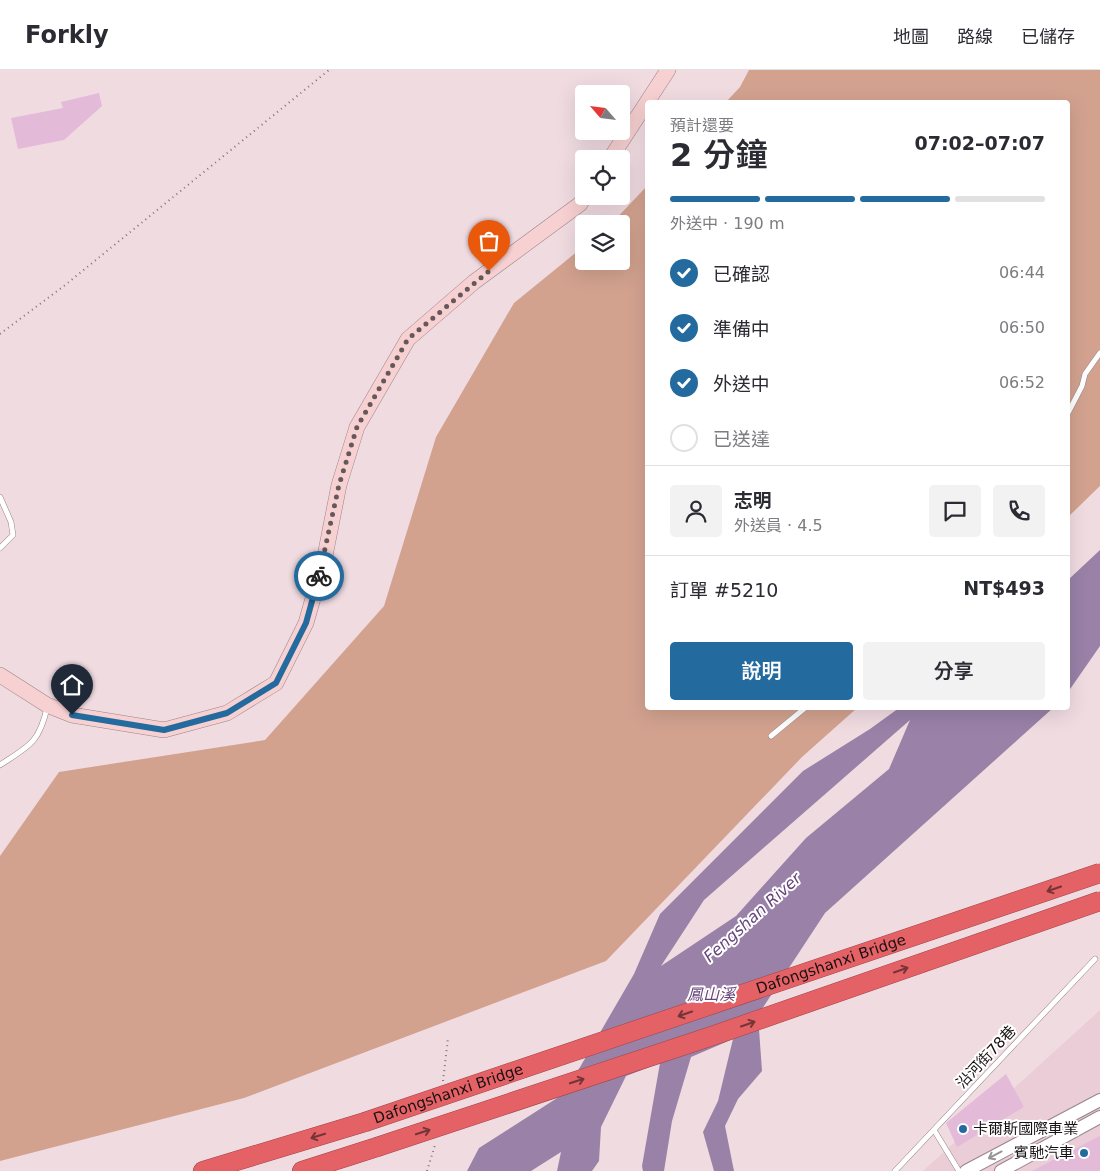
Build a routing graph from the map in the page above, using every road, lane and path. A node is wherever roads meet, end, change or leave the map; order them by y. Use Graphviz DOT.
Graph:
graph roads {
  1 [pos="329,70"];
  2 [pos="668,70"];
  3 [pos="648,100"];
  4 [pos="645,105"];
  5 [pos="616,150"];
  6 [pos="579,205"];
  7 [pos="0,334"];
  8 [pos="1100,353"];
  9 [pos="1070,409"];
  10 [pos="0,497"];
  11 [pos="0,548"];
  12 [pos="0,675"];
  13 [pos="47,705"];
  14 [pos="803,710"];
  15 [pos="771,736"];
  16 [pos="0,765"];
  17 [pos="1100,873"];
  18 [pos="1100,900"];
  19 [pos="1096,959"];
  20 [pos="1100,1100"];
  21 [pos="1100,1117"];
  22 [pos="934,1130"];
  23 [pos="435,1144"];
  24 [pos="203,1171"];
  25 [pos="302,1171"];
  26 [pos="427,1171"];
  27 [pos="895,1171"];
  28 [pos="959,1171"];
  29 [pos="966,1171"];
  30 [pos="1000,1171"];
  1 -- 7 [label="path"];
  2 -- 3 [label="main road"];
  4 -- 5 [label="main road"];
  6 -- 13 [label="main road"];
  8 -- 9 [label="lane"];
  10 -- 11 [label="lane"];
  12 -- 13 [label="main road"];
  13 -- 16 [label="lane"];
  14 -- 15 [label="lane"];
  17 -- 24 [label="highway, Dafongshanxi Bridge, one-way, bridge"];
  25 -- 18 [label="highway, Dafongshanxi Bridge, one-way, bridge"];
  19 -- 22 [label="lane, 沿河街78巷"];
  20 -- 29 [label="street, one-way"];
  21 -- 30 [label="street"];
  22 -- 27 [label="lane, 沿河街78巷"];
  22 -- 28 [label="lane"];
  23 -- 26 [label="path"];
}
